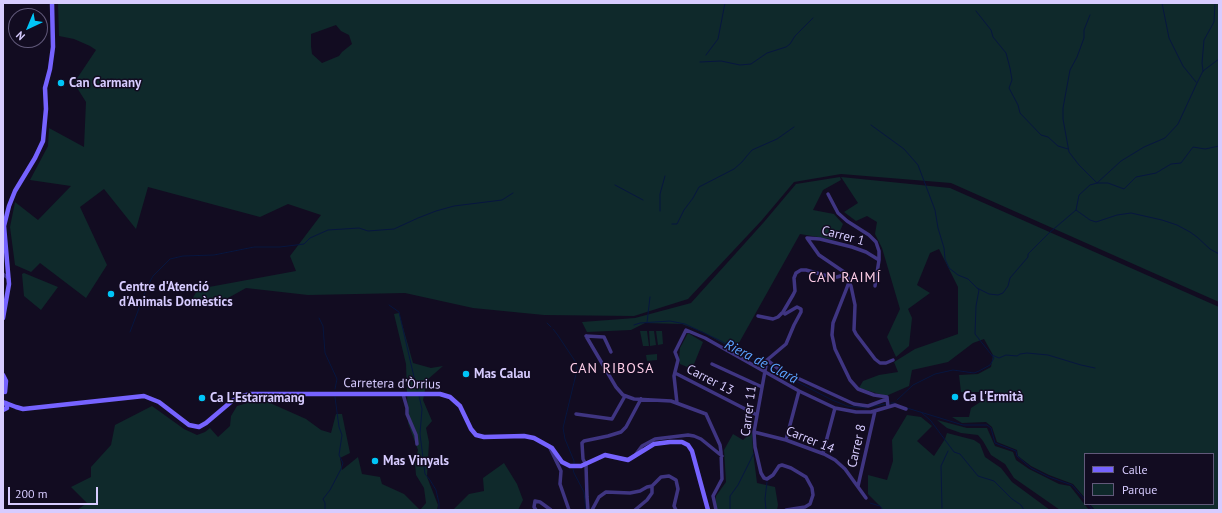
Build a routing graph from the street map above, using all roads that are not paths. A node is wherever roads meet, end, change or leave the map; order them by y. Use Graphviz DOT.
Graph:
graph roads {
  1 [pos="52,3"];
  2 [pos="828,194"];
  3 [pos="4,242"];
  4 [pos="879,260"];
  5 [pos="3,270"];
  6 [pos="8,273"];
  7 [pos="3,274"];
  8 [pos="847,274"];
  9 [pos="9,280"];
  10 [pos="849,282"];
  11 [pos="875,286"];
  12 [pos="783,312"];
  13 [pos="758,316"];
  14 [pos="3,318"];
  15 [pos="610,352"];
  16 [pos="766,360"];
  17 [pos="893,360"];
  18 [pos="712,364"];
  19 [pos="764,372"];
  20 [pos="675,373"];
  21 [pos="3,375"];
  22 [pos="762,387"];
  23 [pos="799,391"];
  24 [pos="403,394"];
  25 [pos="625,396"];
  26 [pos="5,398"];
  27 [pos="887,399"];
  28 [pos="641,400"];
  29 [pos="677,403"];
  30 [pos="888,407"];
  31 [pos="835,408"];
  32 [pos="906,409"];
  33 [pos="3,410"];
  34 [pos="875,411"];
  35 [pos="576,414"];
  36 [pos="757,415"];
  37 [pos="754,432"];
  38 [pos="786,440"];
  39 [pos="417,444"];
  40 [pos="549,446"];
  41 [pos="823,453"];
  42 [pos="635,456"];
  43 [pos="722,456"];
  44 [pos="586,465"];
  45 [pos="652,486"];
  46 [pos="858,486"];
  47 [pos="866,498"];
  48 [pos="804,509"];
  49 [pos="536,510"];
  50 [pos="551,510"];
  51 [pos="569,510"];
  52 [pos="588,510"];
  53 [pos="592,510"];
  54 [pos="635,510"];
  55 [pos="676,510"];
  56 [pos="708,510"];
  57 [pos="716,510"];
  58 [pos="786,510"];
  1 -- 3 [label="street"];
  2 -- 4 [label="street, Carrer 1"];
  3 -- 6 [label="street"];
  4 -- 8 [label="street, Carrer 1"];
  4 -- 11 [label="street, Carrer 1"];
  5 -- 6 [label="street"];
  6 -- 9 [label="street"];
  7 -- 9 [label="street"];
  8 -- 10 [label="street"];
  8 -- 12 [label="street"];
  9 -- 14 [label="street"];
  10 -- 17 [label="street"];
  10 -- 27 [label="street"];
  12 -- 13 [label="street"];
  12 -- 16 [label="street"];
  15 -- 25 [label="street"];
  16 -- 19 [label="street, Carrer 11"];
  16 -- 27 [label="street"];
  18 -- 22 [label="street"];
  19 -- 20 [label="street"];
  19 -- 22 [label="street, Carrer 11"];
  19 -- 23 [label="street"];
  20 -- 29 [label="street"];
  20 -- 36 [label="street, Carrer 13"];
  21 -- 26 [label="street"];
  22 -- 36 [label="street, Carrer 11"];
  23 -- 31 [label="street"];
  23 -- 38 [label="street"];
  24 -- 26 [label="street, Carretera d'Òrrius"];
  24 -- 39 [label="street"];
  24 -- 40 [label="street, Carretera d'Òrrius"];
  25 -- 28 [label="street"];
  25 -- 35 [label="street"];
  26 -- 33 [label="street"];
  27 -- 30 [label="street"];
  28 -- 29 [label="street"];
  28 -- 44 [label="street"];
  29 -- 43 [label="street"];
  30 -- 32 [label="street"];
  30 -- 34 [label="street"];
  31 -- 34 [label="street"];
  31 -- 41 [label="street"];
  34 -- 46 [label="street, Carrer 8"];
  36 -- 37 [label="street, Carrer 11"];
  37 -- 38 [label="street, Carrer 14"];
  37 -- 48 [label="street, Carrer 11"];
  38 -- 41 [label="street, Carrer 14"];
  40 -- 44 [label="street, Carretera d'Òrrius"];
  40 -- 51 [label="street"];
  41 -- 46 [label="street, Carrer 14"];
  42 -- 43 [label="street"];
  42 -- 44 [label="street, Carretera d'Òrrius"];
  42 -- 56 [label="street, Carretera d'Òrrius"];
  43 -- 57 [label="street"];
  44 -- 52 [label="street"];
  45 -- 53 [label="street"];
  45 -- 54 [label="street"];
  45 -- 55 [label="street"];
  46 -- 47 [label="street, Carrer 14"];
  48 -- 58 [label="street, Carrer 11"];
  49 -- 50 [label="street"];
}
